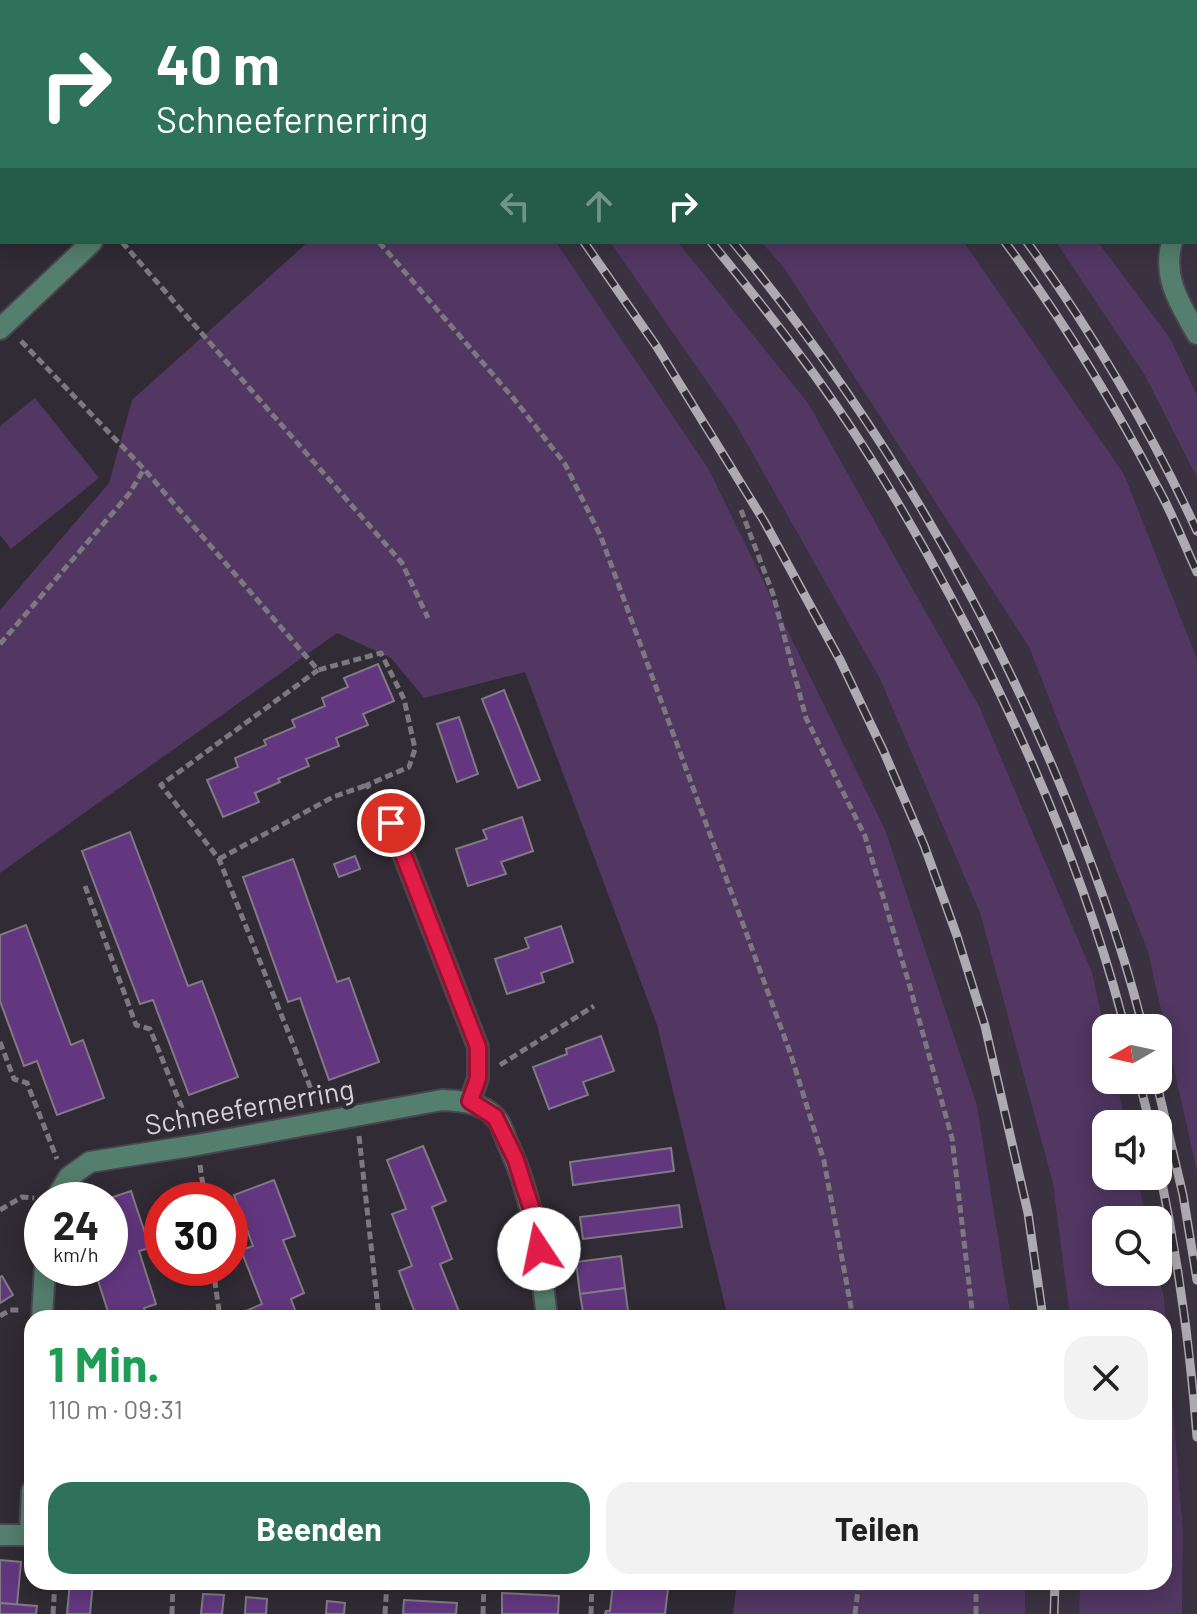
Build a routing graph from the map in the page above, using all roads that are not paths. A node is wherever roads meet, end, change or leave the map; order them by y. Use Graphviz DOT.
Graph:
graph roads {
  1 [pos="90,244"];
  2 [pos="1171,244"];
  3 [pos="2,327"];
  4 [pos="1197,334"];
  5 [pos="381,809"];
  6 [pos="470,1101"];
  7 [pos="66,1182"];
  8 [pos="44,1286"];
  9 [pos="42,1310"];
  10 [pos="546,1310"];
  11 [pos="0,1535"];
  12 [pos="24,1535"];
  1 -- 3 [label="street"];
  2 -- 4 [label="street"];
  5 -- 6 [label="street"];
  6 -- 7 [label="street, Schneefernerring"];
  6 -- 10 [label="street"];
  8 -- 9 [label="street"];
  11 -- 12 [label="street"];
}
